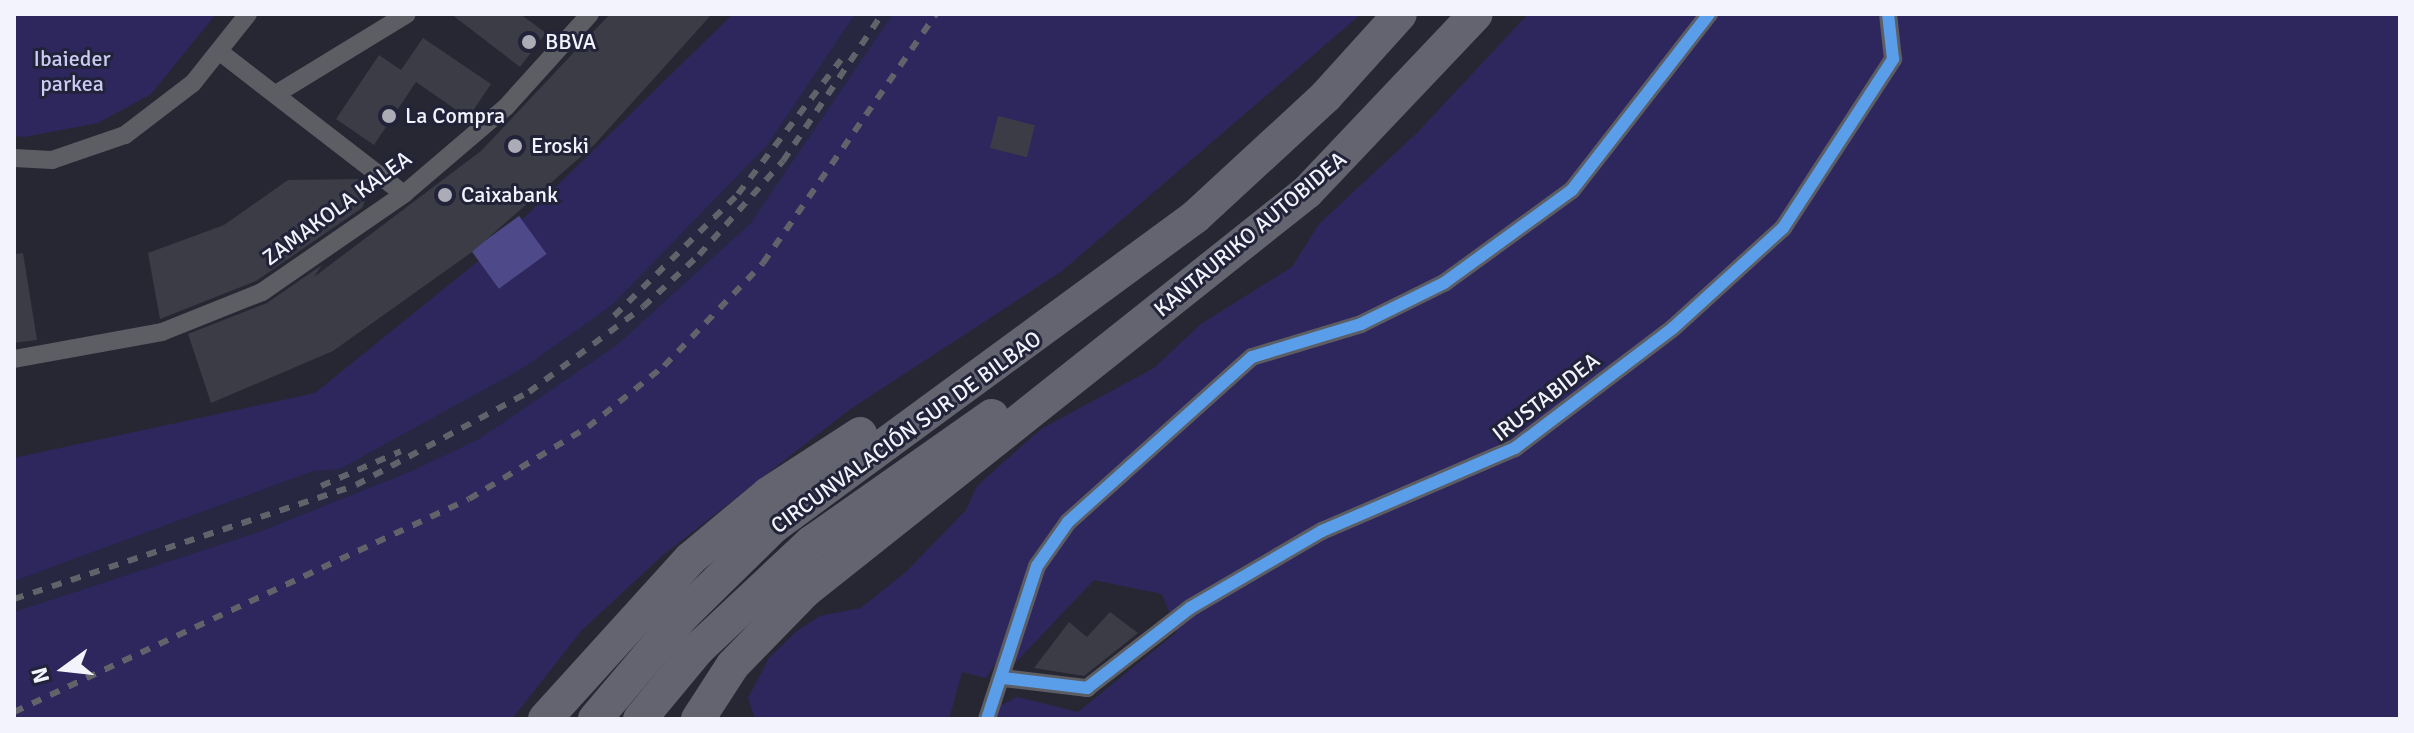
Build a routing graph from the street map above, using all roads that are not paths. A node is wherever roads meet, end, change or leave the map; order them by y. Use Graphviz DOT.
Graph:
graph roads {
  1 [pos="248,14"];
  2 [pos="407,14"];
  3 [pos="590,14"];
  4 [pos="1400,14"];
  5 [pos="1476,14"];
  6 [pos="1709,14"];
  7 [pos="1888,14"];
  8 [pos="220,52"];
  9 [pos="276,94"];
  10 [pos="14,158"];
  11 [pos="404,194"];
  12 [pos="1055,323"];
  13 [pos="14,359"];
  14 [pos="1077,371"];
  15 [pos="1003,678"];
  16 [pos="545,719"];
  17 [pos="595,719"];
  18 [pos="640,719"];
  19 [pos="698,719"];
  20 [pos="987,719"];
  1 -- 8 [label="street"];
  2 -- 9 [label="street"];
  3 -- 11 [label="street, ZAMAKOLA KALEA"];
  4 -- 12 [label="highway"];
  5 -- 14 [label="highway, KANTAURIKO AUTOBIDEA"];
  6 -- 15 [label="street"];
  7 -- 15 [label="street, IRUSTABIDEA"];
  8 -- 9 [label="street"];
  8 -- 10 [label="street"];
  9 -- 11 [label="street"];
  11 -- 13 [label="street, ZAMAKOLA KALEA"];
  12 -- 16 [label="highway"];
  12 -- 17 [label="highway, CIRCUNVALACIÓN SUR DE BILBAO"];
  14 -- 18 [label="highway"];
  14 -- 19 [label="highway"];
  15 -- 20 [label="street"];
}
